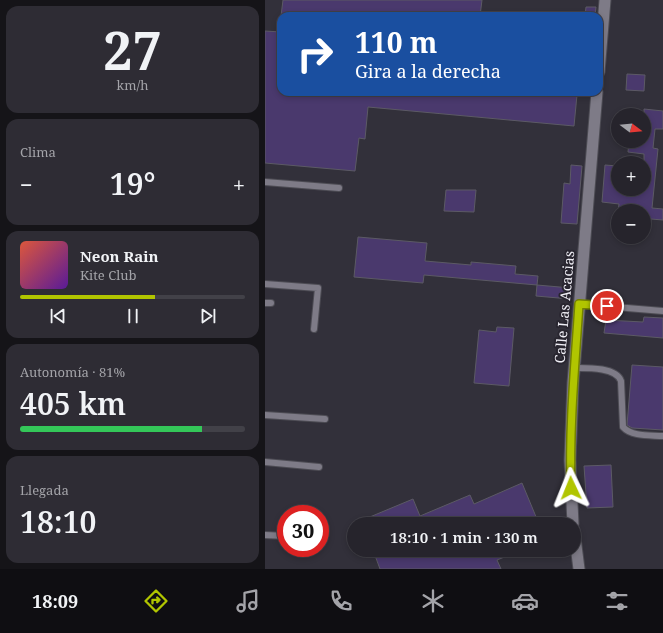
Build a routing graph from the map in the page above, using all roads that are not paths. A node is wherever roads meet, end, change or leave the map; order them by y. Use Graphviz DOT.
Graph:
graph roads {
  1 [pos="605,0"];
  2 [pos="603,24"];
  3 [pos="597,96"];
  4 [pos="265,182"];
  5 [pos="339,188"];
  6 [pos="265,284"];
  7 [pos="579,304"];
  8 [pos="663,312"];
  9 [pos="314,329"];
  10 [pos="574,368"];
  11 [pos="265,415"];
  12 [pos="325,419"];
  13 [pos="663,436"];
  14 [pos="265,462"];
  15 [pos="319,467"];
  16 [pos="573,517"];
  17 [pos="265,535"];
  18 [pos="277,536"];
  19 [pos="577,557"];
  20 [pos="579,569"];
  1 -- 2 [label="street"];
  3 -- 7 [label="street, Calle Las Acacias"];
  4 -- 5 [label="lane"];
  6 -- 9 [label="lane"];
  7 -- 8 [label="lane"];
  7 -- 10 [label="street, Calle Las Acacias"];
  10 -- 13 [label="lane"];
  10 -- 16 [label="street, Calle Las Acacias"];
  11 -- 12 [label="lane"];
  14 -- 15 [label="lane"];
  17 -- 18 [label="lane"];
  19 -- 20 [label="street"];
}
